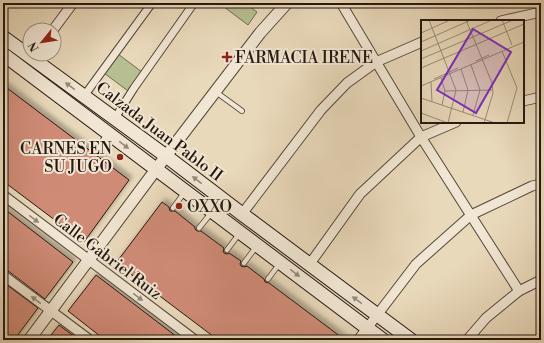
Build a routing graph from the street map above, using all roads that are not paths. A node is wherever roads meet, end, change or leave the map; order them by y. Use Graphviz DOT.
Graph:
graph roads {
  1 [pos="73,3"];
  2 [pos="152,3"];
  3 [pos="194,3"];
  4 [pos="287,3"];
  5 [pos="341,3"];
  6 [pos="541,12"];
  7 [pos="505,20"];
  8 [pos="59,22"];
  9 [pos="3,36"];
  10 [pos="421,42"];
  11 [pos="22,48"];
  12 [pos="3,54"];
  13 [pos="42,62"];
  14 [pos="376,62"];
  15 [pos="215,92"];
  16 [pos="84,96"];
  17 [pos="541,97"];
  18 [pos="524,101"];
  19 [pos="242,111"];
  20 [pos="115,118"];
  21 [pos="454,123"];
  22 [pos="108,133"];
  23 [pos="421,137"];
  24 [pos="96,151"];
  25 [pos="166,156"];
  26 [pos="157,169"];
  27 [pos="541,184"];
  28 [pos="186,191"];
  29 [pos="3,196"];
  30 [pos="173,208"];
  31 [pos="212,211"];
  32 [pos="242,214"];
  33 [pos="470,215"];
  34 [pos="199,228"];
  35 [pos="240,232"];
  36 [pos="257,245"];
  37 [pos="227,250"];
  38 [pos="89,260"];
  39 [pos="244,263"];
  40 [pos="281,263"];
  41 [pos="309,265"];
  42 [pos="3,275"];
  43 [pos="268,279"];
  44 [pos="541,280"];
  45 [pos="519,291"];
  46 [pos="51,311"];
  47 [pos="378,315"];
  48 [pos="367,328"];
  49 [pos="29,340"];
  50 [pos="90,340"];
  51 [pos="195,340"];
  52 [pos="358,340"];
  53 [pos="383,340"];
  54 [pos="411,340"];
  55 [pos="467,340"];
  1 -- 8 [label="street"];
  2 -- 16 [label="street"];
  3 -- 20 [label="street"];
  4 -- 15 [label="street"];
  5 -- 14 [label="street"];
  6 -- 7 [label="street"];
  9 -- 11 [label="main road, Calzada Juan Pablo II"];
  10 -- 14 [label="street"];
  12 -- 22 [label="main road, Calzada Juan Pablo II"];
  16 -- 13 [label="main road, Calzada Juan Pablo II, one-way"];
  14 -- 23 [label="street"];
  14 -- 32 [label="street"];
  15 -- 19 [label="lane"];
  15 -- 25 [label="street"];
  16 -- 20 [label="main road, Calzada Juan Pablo II"];
  17 -- 18 [label="street"];
  20 -- 25 [label="main road, Calzada Juan Pablo II"];
  21 -- 23 [label="street"];
  22 -- 24 [label="lane"];
  22 -- 26 [label="main road, Calzada Juan Pablo II, one-way"];
  23 -- 33 [label="street"];
  23 -- 41 [label="street"];
  25 -- 26 [label="street"];
  32 -- 25 [label="main road, Calzada Juan Pablo II, one-way"];
  26 -- 28 [label="main road, Calzada Juan Pablo II"];
  26 -- 38 [label="street"];
  27 -- 33 [label="street"];
  28 -- 30 [label="lane"];
  28 -- 31 [label="main road, Calzada Juan Pablo II"];
  29 -- 38 [label="street, Calle Gabriel Ruiz, one-way"];
  31 -- 34 [label="lane"];
  31 -- 35 [label="main road, Calzada Juan Pablo II"];
  32 -- 41 [label="main road, Calzada Juan Pablo II"];
  33 -- 45 [label="street"];
  33 -- 47 [label="street"];
  35 -- 36 [label="main road, Calzada Juan Pablo II"];
  35 -- 37 [label="lane"];
  36 -- 39 [label="lane"];
  36 -- 40 [label="main road, Calzada Juan Pablo II"];
  38 -- 46 [label="street"];
  38 -- 51 [label="street, Calle Gabriel Ruiz, one-way"];
  40 -- 43 [label="lane"];
  40 -- 48 [label="main road, Calzada Juan Pablo II, one-way"];
  47 -- 41 [label="main road, Calzada Juan Pablo II, one-way"];
  46 -- 42 [label="street, one-way"];
  44 -- 45 [label="street"];
  45 -- 55 [label="street"];
  46 -- 49 [label="street"];
  46 -- 50 [label="street"];
  47 -- 48 [label="street"];
  47 -- 54 [label="main road, Calzada Juan Pablo II"];
  48 -- 52 [label="street"];
  48 -- 53 [label="main road, Calzada Juan Pablo II"];
}
